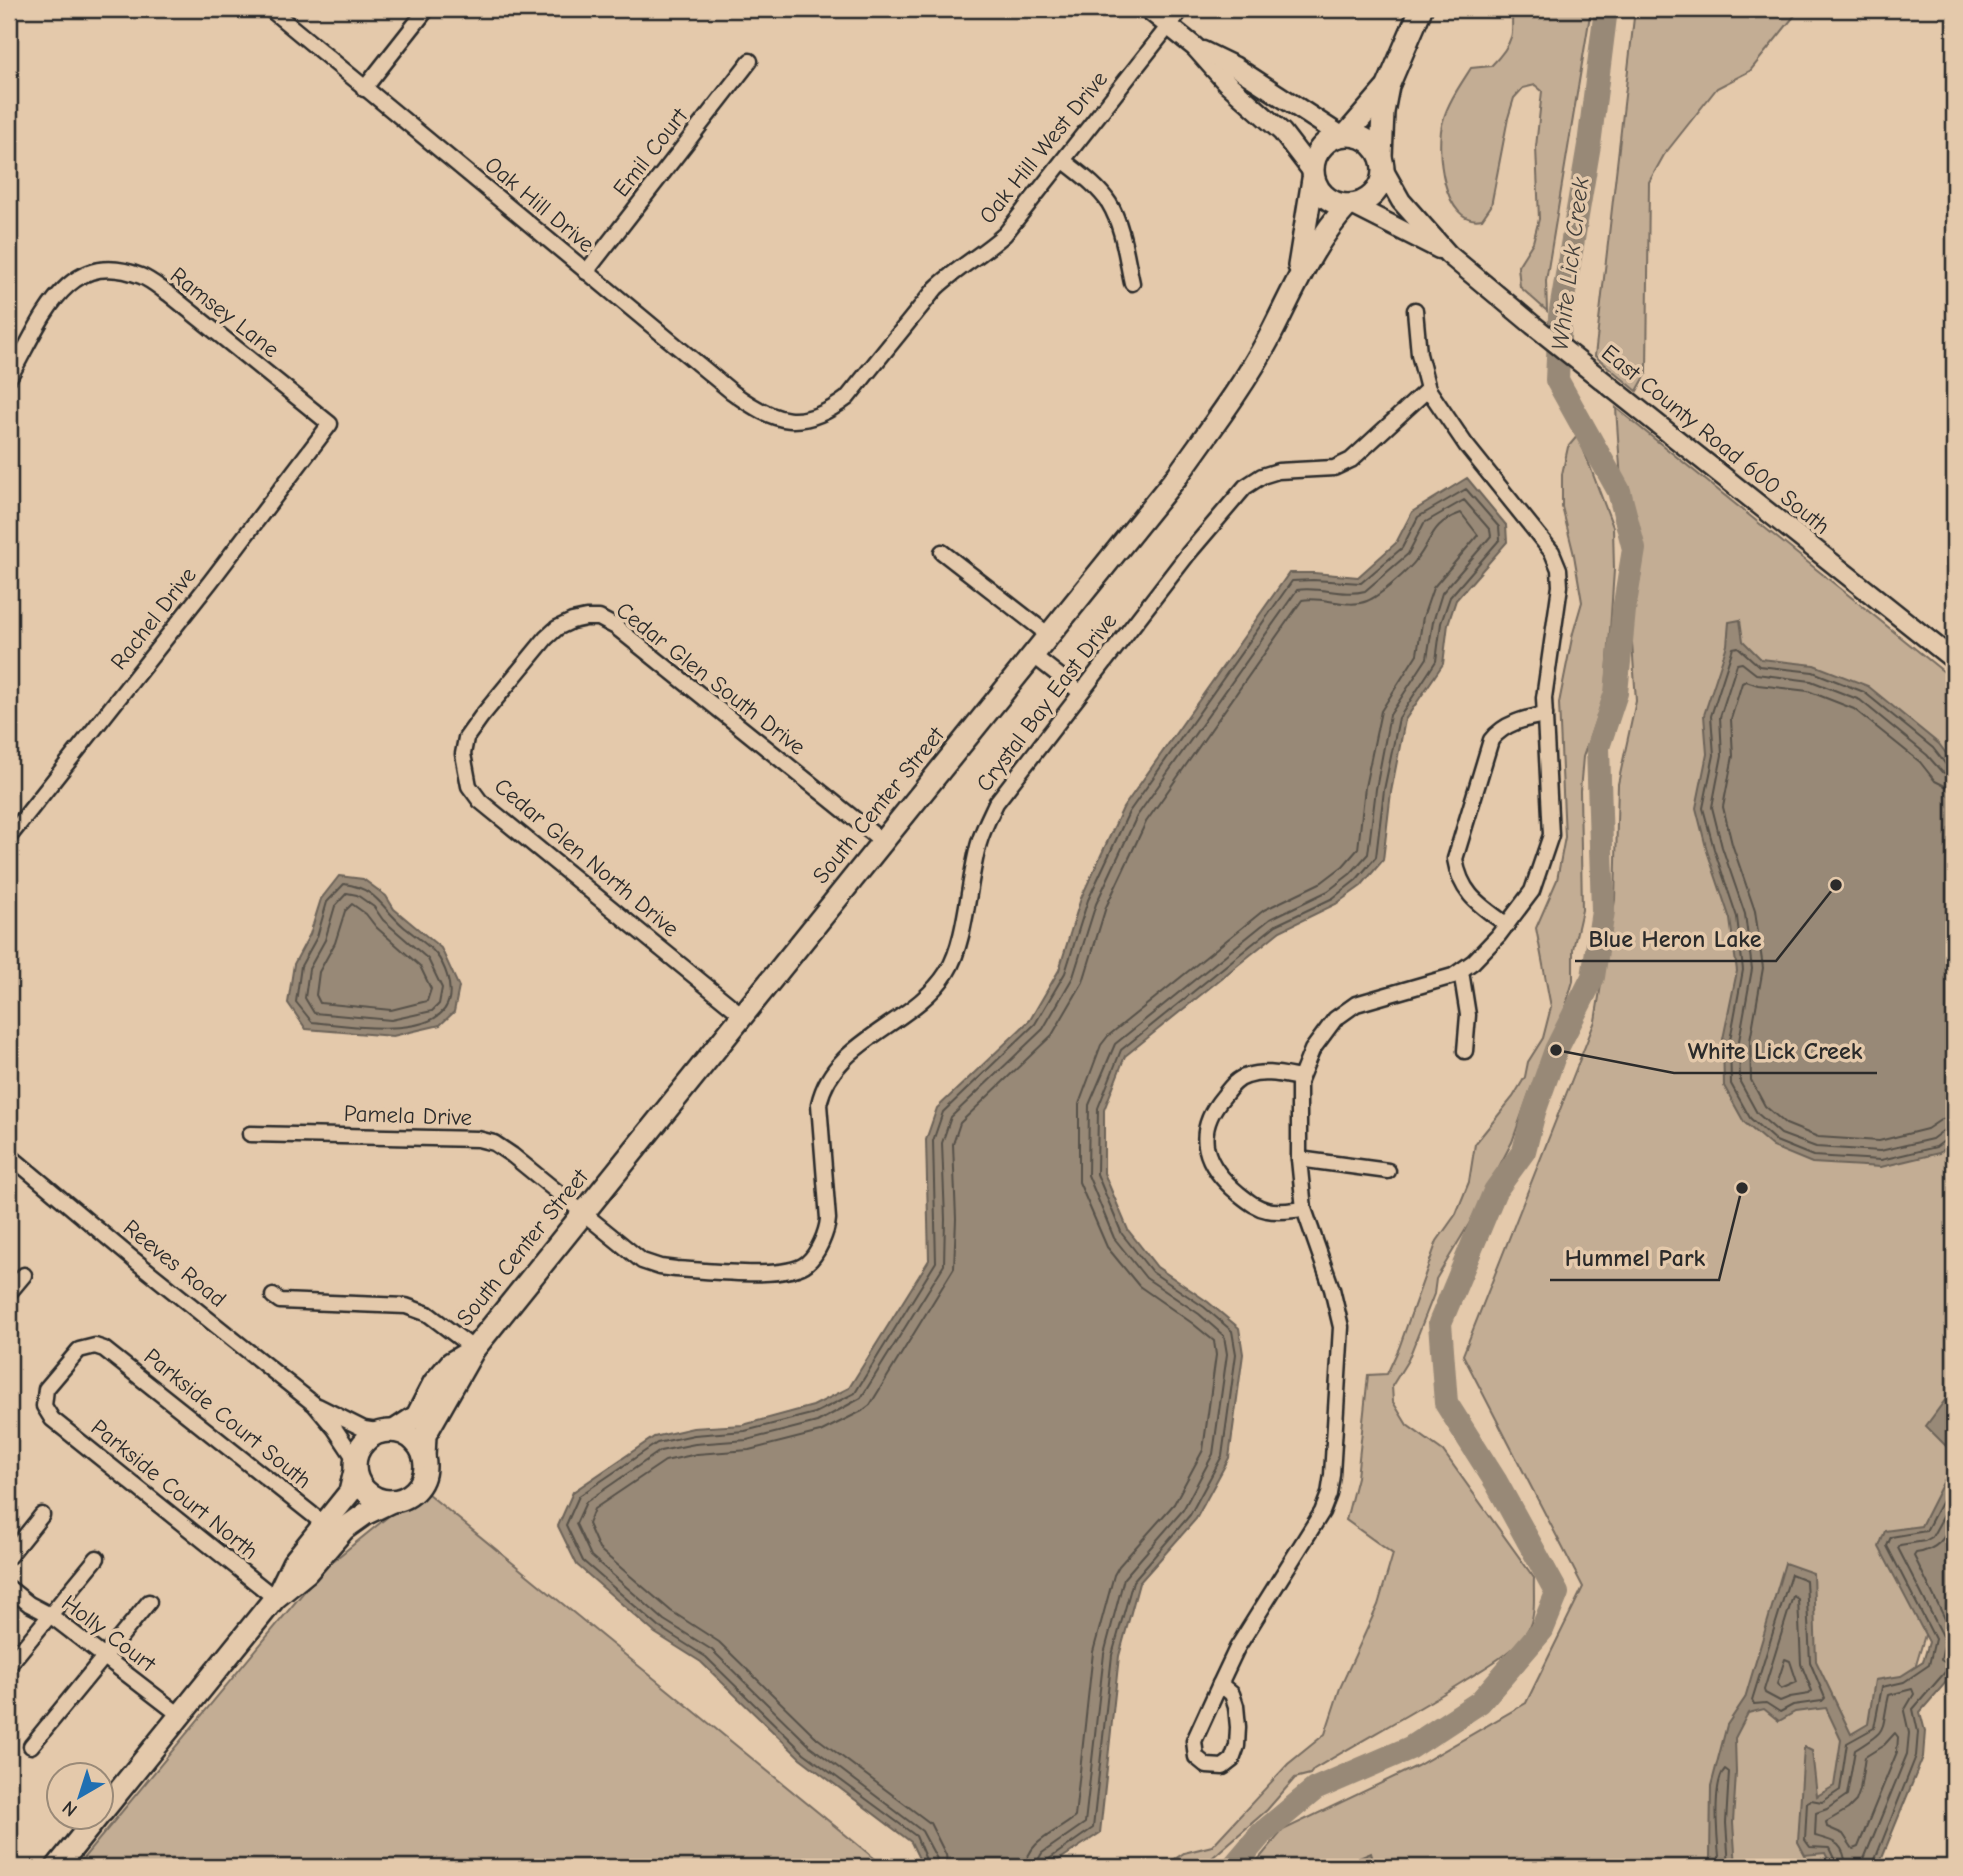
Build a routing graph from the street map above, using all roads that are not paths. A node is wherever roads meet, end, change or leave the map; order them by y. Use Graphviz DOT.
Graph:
graph roads {
  1 [pos="270,9"];
  2 [pos="427,9"];
  3 [pos="1148,9"];
  4 [pos="1182,9"];
  5 [pos="1421,9"];
  6 [pos="1169,26"];
  7 [pos="1195,47"];
  8 [pos="750,61"];
  9 [pos="1388,86"];
  10 [pos="365,89"];
  11 [pos="1344,135"];
  12 [pos="1064,161"];
  13 [pos="1382,163"];
  14 [pos="1313,175"];
  15 [pos="1350,205"];
  16 [pos="1448,254"];
  17 [pos="586,272"];
  18 [pos="1298,277"];
  19 [pos="1132,283"];
  20 [pos="1415,310"];
  21 [pos="9,378"];
  22 [pos="1428,389"];
  23 [pos="790,420"];
  24 [pos="330,424"];
  25 [pos="942,551"];
  26 [pos="1049,636"];
  27 [pos="1034,656"];
  28 [pos="1954,660"];
  29 [pos="513,677"];
  30 [pos="1080,692"];
  31 [pos="1545,715"];
  32 [pos="9,837"];
  33 [pos="882,841"];
  34 [pos="1507,925"];
  35 [pos="1461,971"];
  36 [pos="741,1015"];
  37 [pos="1465,1051"];
  38 [pos="1300,1078"];
  39 [pos="250,1134"];
  40 [pos="9,1155"];
  41 [pos="1299,1159"];
  42 [pos="1388,1171"];
  43 [pos="1304,1209"];
  44 [pos="582,1213"];
  45 [pos="24,1275"];
  46 [pos="9,1293"];
  47 [pos="273,1296"];
  48 [pos="104,1349"];
  49 [pos="474,1349"];
  50 [pos="314,1404"];
  51 [pos="389,1432"];
  52 [pos="424,1457"];
  53 [pos="355,1465"];
  54 [pos="392,1501"];
  55 [pos="42,1515"];
  56 [pos="323,1523"];
  57 [pos="9,1556"];
  58 [pos="97,1558"];
  59 [pos="9,1588"];
  60 [pos="275,1598"];
  61 [pos="149,1602"];
  62 [pos="50,1615"];
  63 [pos="104,1656"];
  64 [pos="9,1665"];
  65 [pos="1220,1684"];
  66 [pos="181,1716"];
  67 [pos="31,1746"];
  68 [pos="116,1795"];
  69 [pos="87,1830"];
  70 [pos="57,1867"];
  1 -- 10 [label="street, Oak Hill Drive"];
  2 -- 10 [label="street"];
  3 -- 6 [label="street"];
  4 -- 6 [label="street, Oak Hill West Drive"];
  5 -- 9 [label="main road"];
  6 -- 7 [label="street"];
  6 -- 12 [label="street, Oak Hill West Drive"];
  7 -- 11 [label="street"];
  7 -- 14 [label="street"];
  8 -- 17 [label="street, Emil Court"];
  9 -- 11 [label="main road"];
  9 -- 13 [label="main road"];
  10 -- 17 [label="street, Oak Hill Drive"];
  11 -- 13 [label="main road"];
  11 -- 14 [label="main road"];
  12 -- 19 [label="street"];
  12 -- 23 [label="street, Oak Hill West Drive"];
  13 -- 15 [label="main road"];
  13 -- 16 [label="street, East County Road 600 South"];
  14 -- 15 [label="main road"];
  14 -- 18 [label="main road, South Center Street"];
  15 -- 16 [label="street, East County Road 600 South"];
  15 -- 18 [label="main road, South Center Street"];
  16 -- 28 [label="street, East County Road 600 South"];
  17 -- 23 [label="street, Oak Hill Drive"];
  18 -- 26 [label="main road, South Center Street"];
  20 -- 22 [label="street"];
  21 -- 24 [label="street, Ramsey Lane"];
  22 -- 30 [label="street, Crystal Bay East Drive"];
  22 -- 31 [label="street"];
  24 -- 32 [label="street, Rachel Drive"];
  25 -- 26 [label="street"];
  26 -- 27 [label="main road, South Center Street"];
  27 -- 30 [label="street"];
  27 -- 33 [label="main road, South Center Street"];
  29 -- 33 [label="street, Cedar Glen South Drive"];
  29 -- 36 [label="street, Cedar Glen North Drive"];
  30 -- 44 [label="street, Crystal Bay East Drive"];
  31 -- 34 [label="street"];
  31 -- 34 [label="street"];
  33 -- 36 [label="main road, South Center Street"];
  34 -- 35 [label="street"];
  35 -- 37 [label="street"];
  35 -- 38 [label="street"];
  36 -- 44 [label="main road, South Center Street"];
  38 -- 41 [label="street"];
  38 -- 43 [label="street"];
  39 -- 44 [label="street, Pamela Drive"];
  40 -- 50 [label="street, Reeves Road"];
  41 -- 42 [label="street"];
  41 -- 43 [label="street"];
  43 -- 65 [label="street"];
  44 -- 49 [label="main road, South Center Street"];
  45 -- 46 [label="street"];
  47 -- 49 [label="street"];
  48 -- 56 [label="street, Parkside Court South"];
  48 -- 60 [label="street, Parkside Court North"];
  49 -- 51 [label="main road, South Center Street"];
  49 -- 52 [label="main road, South Center Street"];
  50 -- 51 [label="street, Reeves Road"];
  50 -- 53 [label="street, Reeves Road"];
  51 -- 52 [label="main road"];
  51 -- 53 [label="main road"];
  52 -- 54 [label="main road"];
  53 -- 54 [label="main road"];
  53 -- 56 [label="main road"];
  54 -- 60 [label="main road"];
  55 -- 57 [label="street"];
  56 -- 60 [label="main road"];
  58 -- 62 [label="street"];
  59 -- 62 [label="street, Holly Court"];
  60 -- 66 [label="main road"];
  61 -- 63 [label="street"];
  62 -- 63 [label="street, Holly Court"];
  62 -- 64 [label="street"];
  63 -- 66 [label="street, Holly Court"];
  63 -- 67 [label="street"];
  65 -- 65 [label="street"];
  66 -- 68 [label="main road"];
  69 -- 70 [label="main road"];
}
